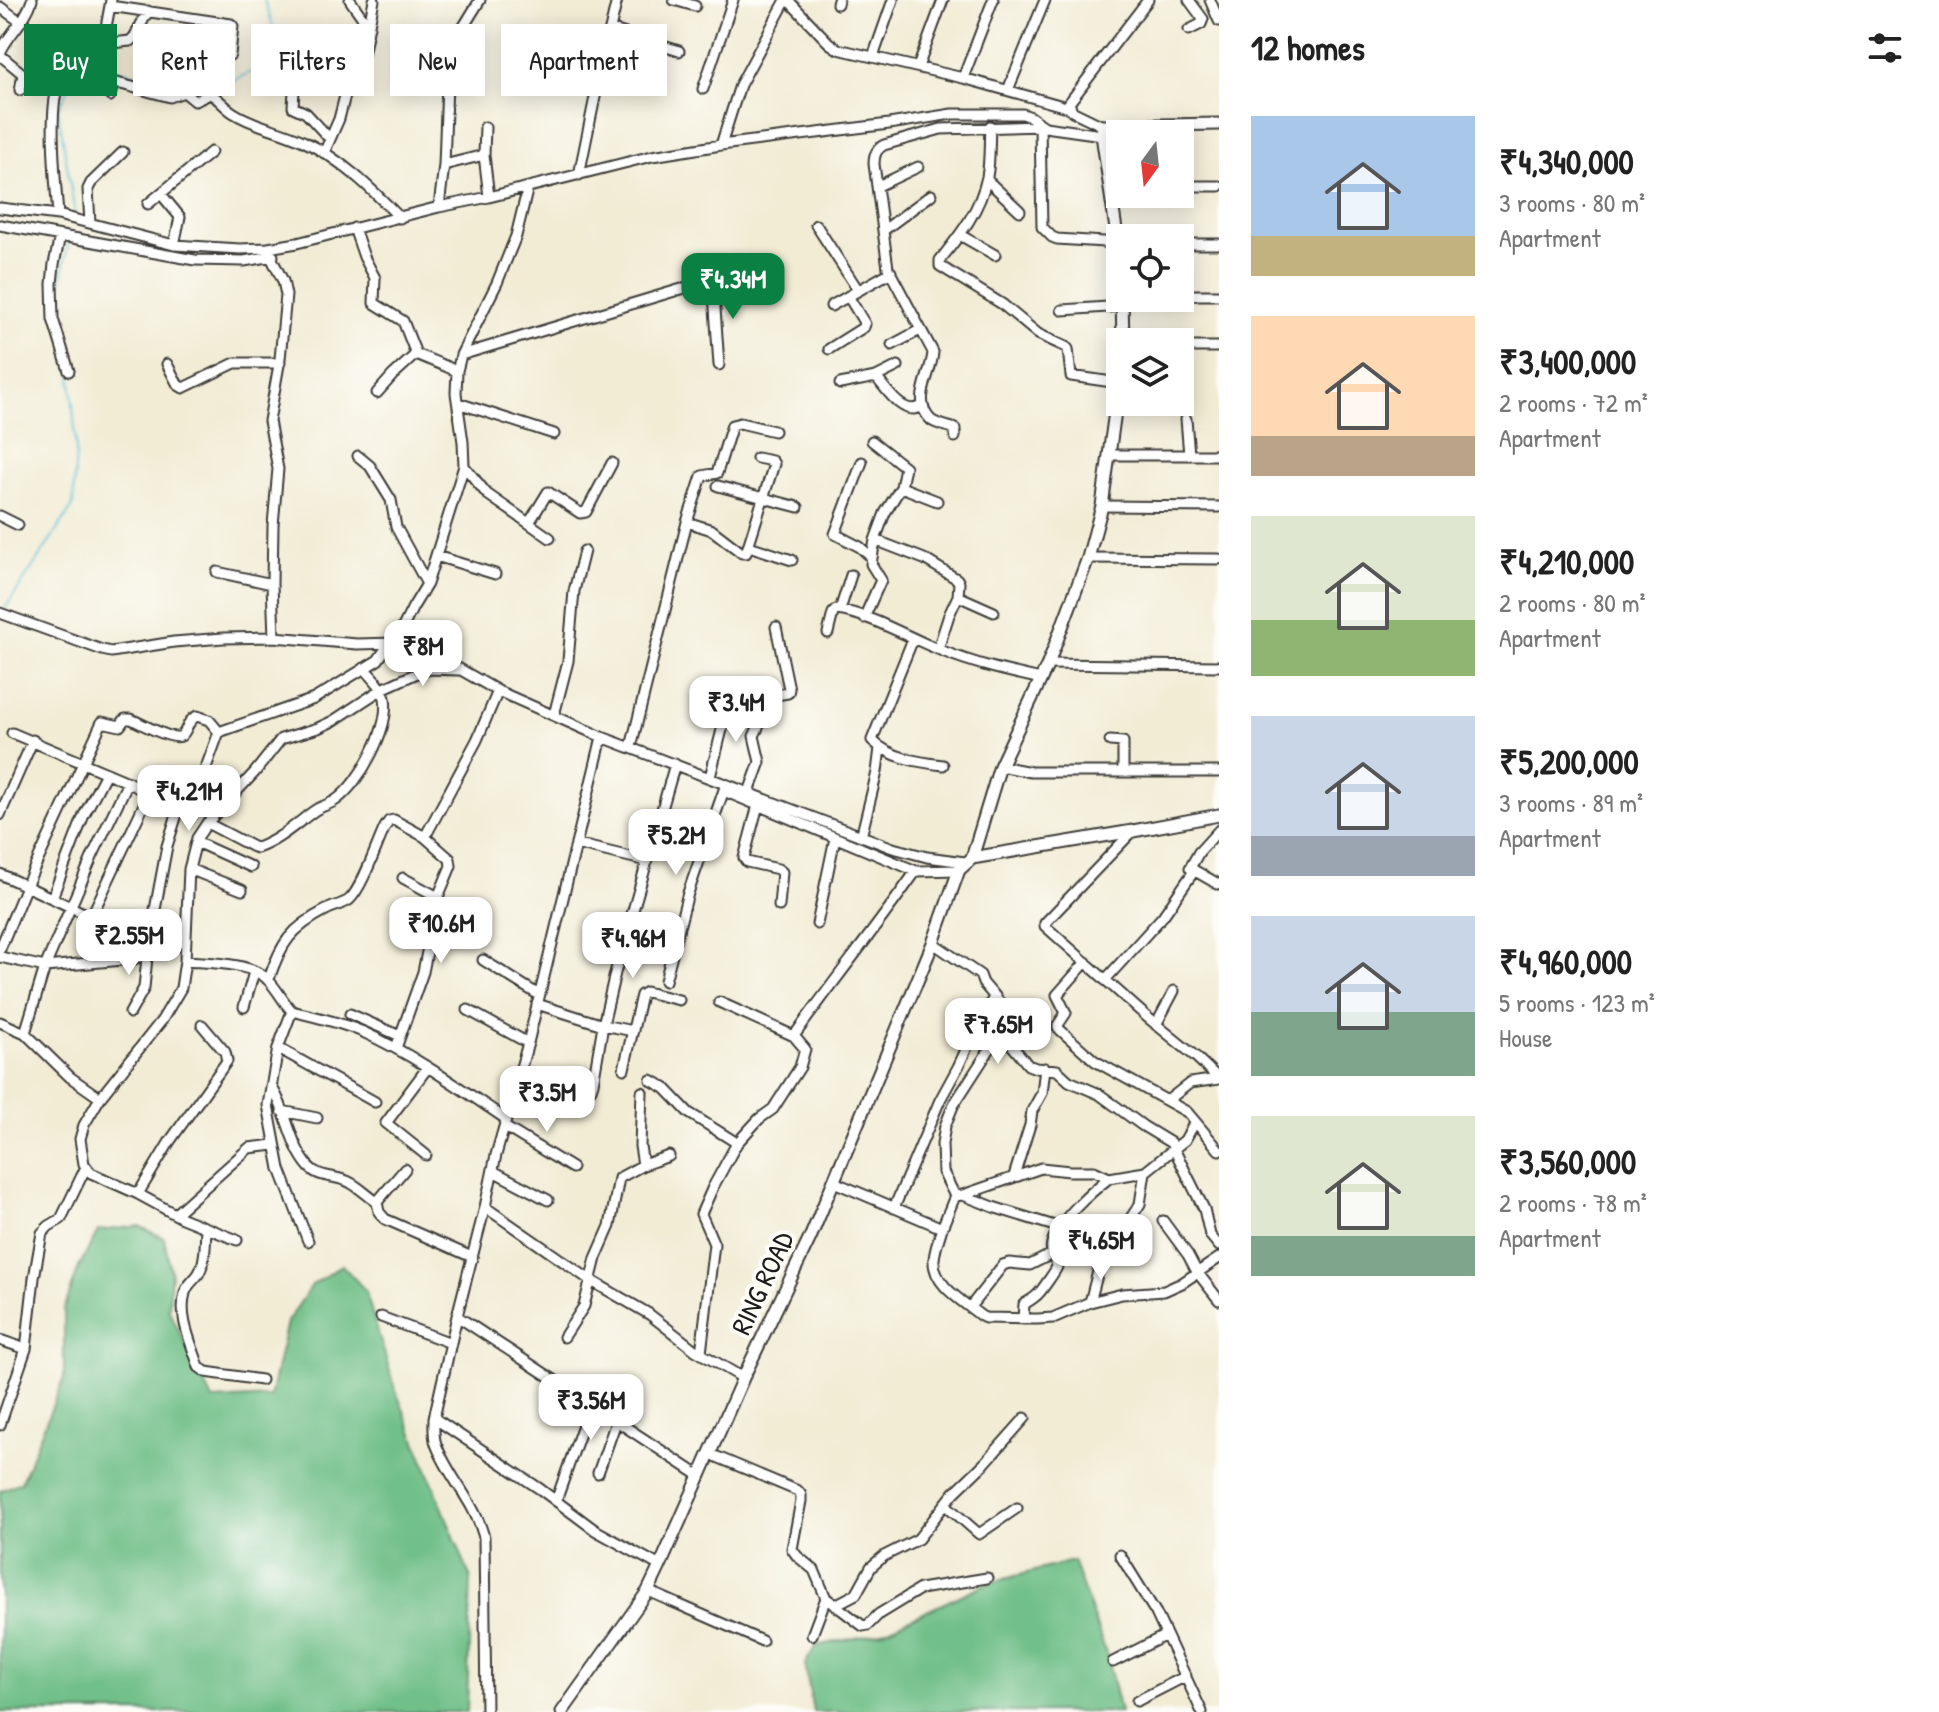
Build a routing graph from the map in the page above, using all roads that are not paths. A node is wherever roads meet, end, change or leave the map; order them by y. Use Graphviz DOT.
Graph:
graph roads {
  1 [pos="32,0"];
  2 [pos="350,0"];
  3 [pos="374,0"];
  4 [pos="480,0"];
  5 [pos="617,0"];
  6 [pos="674,0"];
  7 [pos="733,0"];
  8 [pos="787,0"];
  9 [pos="893,0"];
  10 [pos="943,0"];
  11 [pos="993,0"];
  12 [pos="1045,0"];
  13 [pos="1148,0"];
  14 [pos="1189,0"];
  15 [pos="1210,0"];
  16 [pos="110,3"];
  17 [pos="695,6"];
  18 [pos="0,7"];
  19 [pos="148,11"];
  20 [pos="1219,21"];
  21 [pos="21,22"];
  22 [pos="106,24"];
  23 [pos="231,24"];
  24 [pos="367,24"];
  25 [pos="370,24"];
  26 [pos="611,24"];
  27 [pos="1189,30"];
  28 [pos="117,42"];
  29 [pos="667,47"];
  30 [pos="679,51"];
  31 [pos="0,54"];
  32 [pos="873,57"];
  33 [pos="918,67"];
  34 [pos="963,78"];
  35 [pos="117,83"];
  36 [pos="703,89"];
  37 [pos="20,90"];
  38 [pos="1008,90"];
  39 [pos="55,96"];
  40 [pos="294,96"];
  41 [pos="345,96"];
  42 [pos="595,96"];
  43 [pos="1070,108"];
  44 [pos="1219,124"];
  45 [pos="990,126"];
  46 [pos="1042,126"];
  47 [pos="485,127"];
  48 [pos="1102,130"];
  49 [pos="330,139"];
  50 [pos="721,145"];
  51 [pos="1106,148"];
  52 [pos="123,152"];
  53 [pos="211,152"];
  54 [pos="324,153"];
  55 [pos="484,155"];
  56 [pos="444,165"];
  57 [pos="918,167"];
  58 [pos="579,175"];
  59 [pos="987,180"];
  60 [pos="878,186"];
  61 [pos="1194,186"];
  62 [pos="1219,186"];
  63 [pos="528,187"];
  64 [pos="161,194"];
  65 [pos="931,195"];
  66 [pos="489,197"];
  67 [pos="148,204"];
  68 [pos="439,207"];
  69 [pos="0,208"];
  70 [pos="1020,211"];
  71 [pos="63,216"];
  72 [pos="400,218"];
  73 [pos="86,222"];
  74 [pos="0,225"];
  75 [pos="816,225"];
  76 [pos="354,228"];
  77 [pos="884,230"];
  78 [pos="960,235"];
  79 [pos="62,236"];
  80 [pos="1106,242"];
  81 [pos="297,243"];
  82 [pos="1194,244"];
  83 [pos="1219,244"];
  84 [pos="174,245"];
  85 [pos="995,255"];
  86 [pos="271,257"];
  87 [pos="891,272"];
  88 [pos="735,273"];
  89 [pos="713,280"];
  90 [pos="858,290"];
  91 [pos="1194,295"];
  92 [pos="1219,295"];
  93 [pos="848,296"];
  94 [pos="1106,304"];
  95 [pos="831,306"];
  96 [pos="1062,310"];
  97 [pos="920,330"];
  98 [pos="892,345"];
  99 [pos="1194,347"];
  100 [pos="1219,347"];
  101 [pos="829,349"];
  102 [pos="416,354"];
  103 [pos="461,355"];
  104 [pos="280,363"];
  105 [pos="167,364"];
  106 [pos="719,365"];
  107 [pos="898,366"];
  108 [pos="69,371"];
  109 [pos="457,371"];
  110 [pos="876,377"];
  111 [pos="1106,381"];
  112 [pos="840,384"];
  113 [pos="377,393"];
  114 [pos="458,403"];
  115 [pos="922,406"];
  116 [pos="1114,416"];
  117 [pos="1186,419"];
  118 [pos="774,431"];
  119 [pos="554,434"];
  120 [pos="955,437"];
  121 [pos="872,441"];
  122 [pos="1109,455"];
  123 [pos="1189,455"];
  124 [pos="1219,455"];
  125 [pos="358,456"];
  126 [pos="757,458"];
  127 [pos="862,462"];
  128 [pos="612,463"];
  129 [pos="464,466"];
  130 [pos="718,486"];
  131 [pos="901,487"];
  132 [pos="763,498"];
  133 [pos="937,501"];
  134 [pos="1102,506"];
  135 [pos="798,507"];
  136 [pos="1219,507"];
  137 [pos="0,516"];
  138 [pos="687,522"];
  139 [pos="529,523"];
  140 [pos="18,525"];
  141 [pos="550,538"];
  142 [pos="875,540"];
  143 [pos="749,546"];
  144 [pos="584,551"];
  145 [pos="436,556"];
  146 [pos="871,557"];
  147 [pos="1088,558"];
  148 [pos="1219,559"];
  149 [pos="792,560"];
  150 [pos="217,572"];
  151 [pos="495,574"];
  152 [pos="851,575"];
  153 [pos="272,584"];
  154 [pos="427,584"];
  155 [pos="958,596"];
  156 [pos="840,610"];
  157 [pos="994,612"];
  158 [pos="0,613"];
  159 [pos="864,618"];
  160 [pos="776,627"];
  161 [pos="828,633"];
  162 [pos="274,637"];
  163 [pos="913,639"];
  164 [pos="392,643"];
  165 [pos="938,649"];
  166 [pos="1048,664"];
  167 [pos="1219,666"];
  168 [pos="364,668"];
  169 [pos="461,670"];
  170 [pos="1041,679"];
  171 [pos="382,689"];
  172 [pos="498,691"];
  173 [pos="729,702"];
  174 [pos="554,715"];
  175 [pos="219,732"];
  176 [pos="12,733"];
  177 [pos="602,737"];
  178 [pos="33,740"];
  179 [pos="1110,741"];
  180 [pos="631,747"];
  181 [pos="880,748"];
  182 [pos="82,762"];
  183 [pos="675,764"];
  184 [pos="943,765"];
  185 [pos="1000,766"];
  186 [pos="1123,771"];
  187 [pos="1219,772"];
  188 [pos="106,773"];
  189 [pos="710,777"];
  190 [pos="128,782"];
  191 [pos="725,787"];
  192 [pos="749,792"];
  193 [pos="149,794"];
  194 [pos="193,803"];
  195 [pos="758,805"];
  196 [pos="178,811"];
  197 [pos="0,815"];
  198 [pos="1219,815"];
  199 [pos="210,819"];
  200 [pos="1219,830"];
  201 [pos="1133,831"];
  202 [pos="425,837"];
  203 [pos="861,837"];
  204 [pos="835,838"];
  205 [pos="196,842"];
  206 [pos="576,844"];
  207 [pos="647,861"];
  208 [pos="965,864"];
  209 [pos="251,867"];
  210 [pos="189,869"];
  211 [pos="916,871"];
  212 [pos="1194,871"];
  213 [pos="0,874"];
  214 [pos="403,878"];
  215 [pos="1218,884"];
  216 [pos="26,886"];
  217 [pos="242,890"];
  218 [pos="438,897"];
  219 [pos="52,898"];
  220 [pos="779,906"];
  221 [pos="71,908"];
  222 [pos="817,924"];
  223 [pos="933,943"];
  224 [pos="148,947"];
  225 [pos="0,949"];
  226 [pos="0,957"];
  227 [pos="483,960"];
  228 [pos="185,961"];
  229 [pos="1086,962"];
  230 [pos="45,967"];
  231 [pos="254,972"];
  232 [pos="269,979"];
  233 [pos="1105,980"];
  234 [pos="665,981"];
  235 [pos="1174,991"];
  236 [pos="995,996"];
  237 [pos="538,999"];
  238 [pos="679,1000"];
  239 [pos="719,1002"];
  240 [pos="244,1007"];
  241 [pos="468,1010"];
  242 [pos="292,1011"];
  243 [pos="130,1013"];
  244 [pos="350,1014"];
  245 [pos="0,1022"];
  246 [pos="202,1025"];
  247 [pos="603,1025"];
  248 [pos="1156,1025"];
  249 [pos="633,1031"];
  250 [pos="1001,1032"];
  251 [pos="25,1033"];
  252 [pos="400,1036"];
  253 [pos="794,1036"];
  254 [pos="528,1043"];
  255 [pos="278,1048"];
  256 [pos="396,1048"];
  257 [pos="428,1067"];
  258 [pos="1045,1068"];
  259 [pos="624,1069"];
  260 [pos="1219,1079"];
  261 [pos="518,1080"];
  262 [pos="651,1080"];
  263 [pos="271,1086"];
  264 [pos="642,1092"];
  265 [pos="100,1098"];
  266 [pos="1167,1101"];
  267 [pos="375,1102"];
  268 [pos="282,1111"];
  269 [pos="317,1118"];
  270 [pos="1195,1122"];
  271 [pos="505,1123"];
  272 [pos="737,1143"];
  273 [pos="274,1145"];
  274 [pos="1175,1148"];
  275 [pos="1219,1150"];
  276 [pos="426,1155"];
  277 [pos="669,1156"];
  278 [pos="643,1165"];
  279 [pos="86,1167"];
  280 [pos="572,1168"];
  281 [pos="405,1169"];
  282 [pos="493,1171"];
  283 [pos="1145,1172"];
  284 [pos="1014,1176"];
  285 [pos="1109,1178"];
  286 [pos="834,1182"];
  287 [pos="138,1194"];
  288 [pos="959,1195"];
  289 [pos="548,1200"];
  290 [pos="377,1202"];
  291 [pos="485,1207"];
  292 [pos="894,1208"];
  293 [pos="175,1214"];
  294 [pos="1163,1221"];
  295 [pos="942,1228"];
  296 [pos="1061,1228"];
  297 [pos="206,1229"];
  298 [pos="237,1240"];
  299 [pos="308,1241"];
  300 [pos="1219,1246"];
  301 [pos="1052,1254"];
  302 [pos="472,1257"];
  303 [pos="1219,1258"];
  304 [pos="1197,1272"];
  305 [pos="590,1280"];
  306 [pos="1219,1300"];
  307 [pos="1090,1302"];
  308 [pos="970,1307"];
  309 [pos="457,1316"];
  310 [pos="381,1317"];
  311 [pos="1023,1319"];
  312 [pos="564,1337"];
  313 [pos="0,1340"];
  314 [pos="451,1343"];
  315 [pos="26,1349"];
  316 [pos="701,1353"];
  317 [pos="743,1378"];
  318 [pos="261,1380"];
  319 [pos="0,1386"];
  320 [pos="11,1389"];
  321 [pos="590,1405"];
  322 [pos="434,1418"];
  323 [pos="1025,1418"];
  324 [pos="616,1422"];
  325 [pos="0,1425"];
  326 [pos="710,1454"];
  327 [pos="598,1473"];
  328 [pos="700,1476"];
  329 [pos="556,1501"];
  330 [pos="945,1504"];
  331 [pos="1017,1508"];
  332 [pos="1120,1555"];
  333 [pos="660,1566"];
  334 [pos="987,1578"];
  335 [pos="648,1591"];
  336 [pos="826,1598"];
  337 [pos="835,1605"];
  338 [pos="812,1635"];
  339 [pos="1166,1635"];
  340 [pos="762,1641"];
  341 [pos="1113,1662"];
  342 [pos="1186,1676"];
  343 [pos="1137,1701"];
  344 [pos="486,1712"];
  345 [pos="562,1712"];
  346 [pos="1202,1712"];
  1 -- 21 [label="street"];
  2 -- 24 [label="street"];
  3 -- 25 [label="street"];
  4 -- 56 [label="street"];
  5 -- 26 [label="street"];
  6 -- 17 [label="street"];
  7 -- 36 [label="street"];
  8 -- 32 [label="street"];
  8 -- 50 [label="street"];
  9 -- 32 [label="street"];
  10 -- 33 [label="street"];
  11 -- 34 [label="street"];
  12 -- 38 [label="street"];
  13 -- 43 [label="street"];
  14 -- 27 [label="street"];
  15 -- 20 [label="street"];
  16 -- 19 [label="street"];
  16 -- 22 [label="street"];
  18 -- 21 [label="street"];
  19 -- 23 [label="street"];
  19 -- 28 [label="street"];
  21 -- 31 [label="street"];
  29 -- 30 [label="street"];
  31 -- 37 [label="street"];
  32 -- 33 [label="street"];
  33 -- 34 [label="street"];
  34 -- 38 [label="street"];
  35 -- 54 [label="street"];
  38 -- 43 [label="street"];
  39 -- 71 [label="street"];
  40 -- 49 [label="street"];
  41 -- 49 [label="street"];
  42 -- 58 [label="street"];
  43 -- 48 [label="street"];
  44 -- 48 [label="street"];
  45 -- 46 [label="street"];
  45 -- 59 [label="street"];
  45 -- 60 [label="street"];
  46 -- 48 [label="street"];
  46 -- 50 [label="street"];
  46 -- 80 [label="street"];
  47 -- 55 [label="street"];
  48 -- 51 [label="street"];
  49 -- 54 [label="street"];
  50 -- 58 [label="street"];
  52 -- 73 [label="street"];
  53 -- 64 [label="street"];
  54 -- 72 [label="street"];
  55 -- 56 [label="street"];
  55 -- 66 [label="street"];
  56 -- 68 [label="street"];
  57 -- 60 [label="street"];
  58 -- 63 [label="street"];
  59 -- 70 [label="street"];
  59 -- 78 [label="street"];
  60 -- 77 [label="street"];
  61 -- 62 [label="street"];
  63 -- 66 [label="street"];
  63 -- 103 [label="street"];
  64 -- 67 [label="street"];
  64 -- 84 [label="street"];
  65 -- 77 [label="street"];
  66 -- 68 [label="street"];
  68 -- 72 [label="street"];
  69 -- 71 [label="street"];
  71 -- 73 [label="street"];
  72 -- 76 [label="street"];
  73 -- 84 [label="street"];
  74 -- 79 [label="street"];
  75 -- 90 [label="street"];
  76 -- 81 [label="street"];
  76 -- 102 [label="street"];
  77 -- 87 [label="street"];
  78 -- 85 [label="street"];
  78 -- 111 [label="street"];
  79 -- 86 [label="street"];
  79 -- 108 [label="street"];
  81 -- 84 [label="street"];
  81 -- 86 [label="street"];
  82 -- 83 [label="street"];
  86 -- 104 [label="street"];
  87 -- 90 [label="street"];
  87 -- 97 [label="street"];
  88 -- 89 [label="street"];
  89 -- 103 [label="street"];
  89 -- 106 [label="street"];
  90 -- 93 [label="street"];
  91 -- 92 [label="street"];
  93 -- 95 [label="street"];
  93 -- 101 [label="street"];
  94 -- 96 [label="street"];
  97 -- 98 [label="street"];
  97 -- 115 [label="street"];
  99 -- 100 [label="street"];
  102 -- 109 [label="street"];
  102 -- 113 [label="street"];
  103 -- 109 [label="street"];
  104 -- 105 [label="street"];
  104 -- 153 [label="street"];
  107 -- 110 [label="street"];
  109 -- 114 [label="street"];
  110 -- 112 [label="street"];
  110 -- 115 [label="street"];
  114 -- 119 [label="street"];
  114 -- 129 [label="street"];
  115 -- 120 [label="street"];
  116 -- 122 [label="street, RING ROAD"];
  117 -- 123 [label="street"];
  118 -- 138 [label="street"];
  121 -- 131 [label="street"];
  122 -- 123 [label="street"];
  122 -- 134 [label="street, RING ROAD"];
  123 -- 124 [label="street"];
  125 -- 154 [label="street"];
  126 -- 132 [label="street"];
  127 -- 146 [label="street"];
  128 -- 139 [label="street"];
  129 -- 139 [label="street"];
  129 -- 145 [label="street"];
  130 -- 132 [label="street"];
  131 -- 133 [label="street"];
  131 -- 142 [label="street"];
  132 -- 135 [label="street"];
  132 -- 143 [label="street"];
  134 -- 136 [label="street"];
  134 -- 147 [label="street, RING ROAD"];
  137 -- 140 [label="street"];
  138 -- 143 [label="street"];
  138 -- 180 [label="street"];
  139 -- 141 [label="street"];
  142 -- 146 [label="street"];
  142 -- 155 [label="street"];
  143 -- 149 [label="street"];
  144 -- 174 [label="street"];
  145 -- 151 [label="street"];
  145 -- 154 [label="street"];
  146 -- 159 [label="street"];
  147 -- 148 [label="street"];
  147 -- 166 [label="street, RING ROAD"];
  150 -- 153 [label="street"];
  152 -- 156 [label="street"];
  153 -- 162 [label="street"];
  154 -- 164 [label="street"];
  155 -- 157 [label="street"];
  155 -- 165 [label="street"];
  156 -- 159 [label="street"];
  156 -- 161 [label="street"];
  158 -- 162 [label="street"];
  159 -- 163 [label="street"];
  160 -- 192 [label="street"];
  162 -- 164 [label="street"];
  163 -- 165 [label="street"];
  163 -- 181 [label="street"];
  164 -- 168 [label="street"];
  164 -- 169 [label="street"];
  165 -- 170 [label="street"];
  166 -- 167 [label="street"];
  166 -- 170 [label="street, RING ROAD"];
  168 -- 171 [label="street"];
  168 -- 175 [label="street"];
  169 -- 171 [label="street"];
  169 -- 172 [label="street"];
  170 -- 185 [label="street, RING ROAD"];
  171 -- 199 [label="street"];
  171 -- 199 [label="street"];
  172 -- 174 [label="street"];
  172 -- 202 [label="street"];
  173 -- 189 [label="street"];
  174 -- 177 [label="street"];
  175 -- 182 [label="street"];
  175 -- 194 [label="street"];
  176 -- 178 [label="street"];
  177 -- 180 [label="street"];
  177 -- 206 [label="street"];
  178 -- 182 [label="street"];
  178 -- 197 [label="street"];
  179 -- 186 [label="street"];
  180 -- 183 [label="street"];
  181 -- 184 [label="street"];
  181 -- 203 [label="street"];
  182 -- 188 [label="street"];
  182 -- 216 [label="street"];
  183 -- 189 [label="street"];
  183 -- 207 [label="street"];
  185 -- 186 [label="street"];
  185 -- 208 [label="street, RING ROAD"];
  186 -- 187 [label="street"];
  188 -- 190 [label="street"];
  188 -- 219 [label="street"];
  189 -- 191 [label="street"];
  190 -- 193 [label="street"];
  190 -- 221 [label="street"];
  191 -- 192 [label="street"];
  191 -- 195 [label="street"];
  191 -- 234 [label="street"];
  192 -- 203 [label="street"];
  193 -- 196 [label="street"];
  193 -- 221 [label="street"];
  194 -- 196 [label="street"];
  194 -- 199 [label="street"];
  195 -- 204 [label="street"];
  195 -- 220 [label="street"];
  196 -- 224 [label="street"];
  198 -- 201 [label="street"];
  199 -- 205 [label="street"];
  200 -- 212 [label="street"];
  201 -- 208 [label="street"];
  201 -- 229 [label="street"];
  202 -- 218 [label="street"];
  202 -- 232 [label="street"];
  203 -- 208 [label="street"];
  204 -- 211 [label="street"];
  204 -- 222 [label="street"];
  205 -- 209 [label="street"];
  205 -- 210 [label="street"];
  206 -- 207 [label="street"];
  206 -- 237 [label="street"];
  207 -- 247 [label="street"];
  208 -- 211 [label="street"];
  208 -- 223 [label="street, RING ROAD"];
  210 -- 217 [label="street"];
  210 -- 228 [label="street"];
  211 -- 253 [label="street"];
  212 -- 215 [label="street"];
  212 -- 233 [label="street"];
  213 -- 216 [label="street"];
  214 -- 218 [label="street"];
  216 -- 219 [label="street"];
  216 -- 225 [label="street"];
  218 -- 252 [label="street"];
  219 -- 221 [label="street"];
  221 -- 230 [label="street"];
  223 -- 236 [label="street"];
  223 -- 286 [label="street, RING ROAD"];
  224 -- 230 [label="street"];
  224 -- 243 [label="street"];
  226 -- 230 [label="street"];
  227 -- 237 [label="street"];
  228 -- 231 [label="street"];
  228 -- 265 [label="street"];
  229 -- 233 [label="street"];
  229 -- 266 [label="street"];
  230 -- 251 [label="street"];
  231 -- 232 [label="street"];
  231 -- 240 [label="street"];
  232 -- 242 [label="street"];
  233 -- 248 [label="street"];
  235 -- 248 [label="street"];
  236 -- 250 [label="street"];
  236 -- 292 [label="street"];
  237 -- 247 [label="street"];
  237 -- 254 [label="street"];
  238 -- 249 [label="street"];
  239 -- 253 [label="street"];
  241 -- 254 [label="street"];
  242 -- 255 [label="street"];
  242 -- 256 [label="street"];
  244 -- 252 [label="street"];
  245 -- 251 [label="street"];
  246 -- 287 [label="street"];
  247 -- 249 [label="street"];
  247 -- 261 [label="street"];
  248 -- 260 [label="street"];
  249 -- 259 [label="street"];
  250 -- 258 [label="street"];
  250 -- 288 [label="street"];
  251 -- 265 [label="street"];
  252 -- 256 [label="street"];
  253 -- 272 [label="street"];
  254 -- 261 [label="street"];
  255 -- 263 [label="street"];
  255 -- 267 [label="street"];
  256 -- 257 [label="street"];
  257 -- 271 [label="street"];
  257 -- 276 [label="street"];
  258 -- 274 [label="street"];
  258 -- 284 [label="street"];
  260 -- 266 [label="street"];
  261 -- 271 [label="street"];
  262 -- 272 [label="street"];
  263 -- 268 [label="street"];
  263 -- 273 [label="street"];
  264 -- 278 [label="street"];
  265 -- 279 [label="street"];
  266 -- 270 [label="street"];
  268 -- 269 [label="street"];
  268 -- 290 [label="street"];
  270 -- 274 [label="street"];
  270 -- 275 [label="street"];
  271 -- 280 [label="street"];
  271 -- 282 [label="street"];
  272 -- 316 [label="street"];
  273 -- 293 [label="street"];
  273 -- 299 [label="street"];
  274 -- 283 [label="street"];
  274 -- 300 [label="street"];
  277 -- 278 [label="street"];
  278 -- 305 [label="street"];
  279 -- 287 [label="street"];
  279 -- 315 [label="street"];
  281 -- 290 [label="street"];
  282 -- 289 [label="street"];
  282 -- 291 [label="street"];
  283 -- 285 [label="street"];
  283 -- 307 [label="street"];
  284 -- 285 [label="street"];
  284 -- 288 [label="street"];
  285 -- 296 [label="street"];
  286 -- 292 [label="street"];
  286 -- 317 [label="street, RING ROAD"];
  287 -- 293 [label="street"];
  288 -- 295 [label="street"];
  288 -- 296 [label="street"];
  290 -- 302 [label="street"];
  291 -- 302 [label="street"];
  291 -- 305 [label="street"];
  292 -- 295 [label="street"];
  293 -- 297 [label="street"];
  294 -- 304 [label="street"];
  295 -- 308 [label="street"];
  296 -- 301 [label="street"];
  297 -- 298 [label="street"];
  297 -- 318 [label="street"];
  301 -- 308 [label="street"];
  301 -- 311 [label="street"];
  302 -- 309 [label="street"];
  303 -- 304 [label="street"];
  304 -- 306 [label="street"];
  304 -- 307 [label="street"];
  305 -- 312 [label="street"];
  305 -- 316 [label="street"];
  307 -- 311 [label="street"];
  308 -- 311 [label="street"];
  309 -- 314 [label="street"];
  309 -- 321 [label="street"];
  310 -- 314 [label="street"];
  313 -- 315 [label="street"];
  314 -- 322 [label="street"];
  315 -- 320 [label="street"];
  316 -- 317 [label="street"];
  317 -- 326 [label="street, RING ROAD"];
  319 -- 320 [label="street"];
  320 -- 325 [label="street"];
  321 -- 324 [label="street"];
  321 -- 329 [label="street"];
  322 -- 329 [label="street"];
  322 -- 344 [label="street"];
  323 -- 330 [label="street"];
  324 -- 327 [label="street"];
  324 -- 328 [label="street"];
  326 -- 328 [label="street, RING ROAD"];
  326 -- 336 [label="street"];
  328 -- 333 [label="street, RING ROAD"];
  329 -- 333 [label="street"];
  330 -- 331 [label="street"];
  330 -- 337 [label="street"];
  332 -- 339 [label="street"];
  333 -- 335 [label="street, RING ROAD"];
  334 -- 337 [label="street"];
  335 -- 340 [label="street"];
  335 -- 345 [label="street, RING ROAD"];
  336 -- 337 [label="street"];
  336 -- 338 [label="street"];
  339 -- 341 [label="street"];
  339 -- 342 [label="street"];
  342 -- 343 [label="street"];
  342 -- 346 [label="street"];
}
